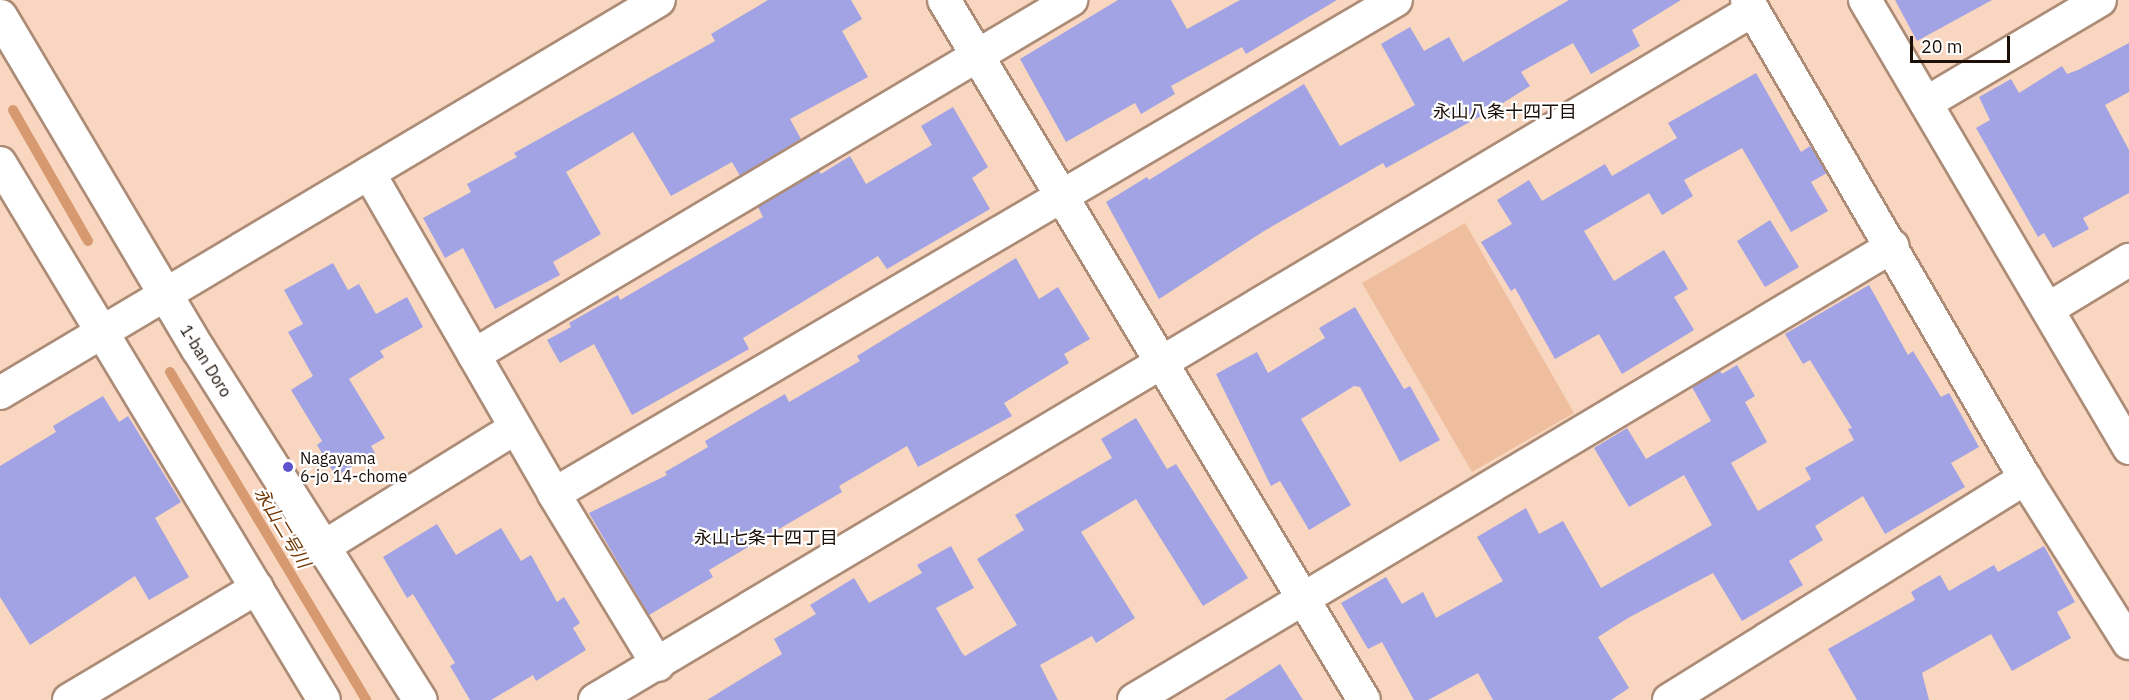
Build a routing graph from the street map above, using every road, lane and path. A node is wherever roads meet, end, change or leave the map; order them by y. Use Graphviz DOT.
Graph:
graph roads {
  1 [pos="659,0"];
  2 [pos="944,0"];
  3 [pos="1071,0"];
  4 [pos="1396,0"];
  5 [pos="1865,0"];
  6 [pos="2100,0"];
  7 [pos="1750,5"];
  8 [pos="0,16"];
  9 [pos="978,56"];
  10 [pos="1926,103"];
  11 [pos="0,163"];
  12 [pos="369,173"];
  13 [pos="1065,197"];
  14 [pos="1893,246"];
  15 [pos="2129,260"];
  16 [pos="165,295"];
  17 [pos="2048,309"];
  18 [pos="100,334"];
  19 [pos="474,355"];
  20 [pos="1162,362"];
  21 [pos="0,393"];
  22 [pos="515,428"];
  23 [pos="2129,448"];
  24 [pos="2025,478"];
  25 [pos="554,494"];
  26 [pos="325,546"];
  27 [pos="257,588"];
  28 [pos="1306,599"];
  29 [pos="2129,644"];
  30 [pos="658,665"];
  31 [pos="1688,695"];
  32 [pos="69,700"];
  33 [pos="324,700"];
  34 [pos="420,700"];
  35 [pos="595,700"];
  36 [pos="1134,700"];
  37 [pos="1365,700"];
  1 -- 12 [label="street"];
  2 -- 9 [label="street"];
  3 -- 9 [label="street"];
  4 -- 13 [label="street"];
  5 -- 10 [label="street"];
  6 -- 10 [label="street"];
  7 -- 14 [label="street"];
  7 -- 20 [label="street"];
  8 -- 16 [label="street, 1-ban Doro"];
  9 -- 13 [label="street"];
  9 -- 19 [label="street"];
  10 -- 17 [label="street"];
  11 -- 18 [label="street"];
  12 -- 16 [label="street"];
  12 -- 19 [label="street"];
  13 -- 20 [label="street"];
  13 -- 25 [label="street"];
  14 -- 24 [label="street"];
  14 -- 28 [label="street"];
  15 -- 17 [label="street"];
  16 -- 18 [label="street"];
  16 -- 26 [label="street, 1-ban Doro"];
  17 -- 23 [label="street"];
  18 -- 21 [label="street"];
  18 -- 27 [label="street"];
  19 -- 22 [label="street"];
  20 -- 28 [label="street"];
  20 -- 30 [label="street"];
  22 -- 25 [label="street"];
  22 -- 26 [label="street"];
  24 -- 29 [label="street"];
  24 -- 31 [label="street"];
  25 -- 30 [label="street"];
  26 -- 34 [label="street, 1-ban Doro"];
  27 -- 32 [label="street"];
  27 -- 33 [label="street"];
  28 -- 36 [label="street"];
  28 -- 37 [label="street"];
  30 -- 35 [label="street"];
}
